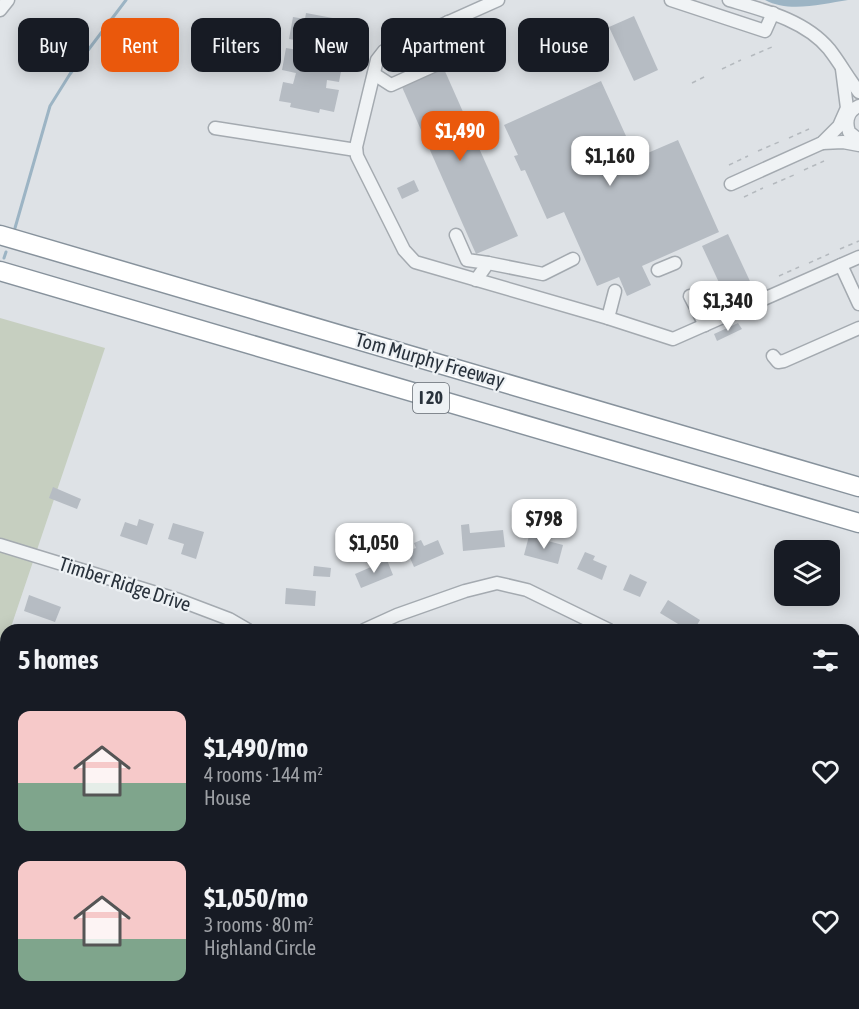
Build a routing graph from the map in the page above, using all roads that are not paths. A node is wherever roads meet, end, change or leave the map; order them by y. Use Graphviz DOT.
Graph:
graph roads {
  1 [pos="8,0"];
  2 [pos="498,0"];
  3 [pos="671,0"];
  4 [pos="729,0"];
  5 [pos="0,10"];
  6 [pos="773,13"];
  7 [pos="457,18"];
  8 [pos="381,55"];
  9 [pos="842,69"];
  10 [pos="420,72"];
  11 [pos="374,74"];
  12 [pos="859,92"];
  13 [pos="215,128"];
  14 [pos="854,128"];
  15 [pos="822,143"];
  16 [pos="356,150"];
  17 [pos="731,184"];
  18 [pos="0,235"];
  19 [pos="456,235"];
  20 [pos="859,257"];
  21 [pos="573,260"];
  22 [pos="488,263"];
  23 [pos="675,263"];
  24 [pos="841,265"];
  25 [pos="658,270"];
  26 [pos="0,271"];
  27 [pos="476,280"];
  28 [pos="615,291"];
  29 [pos="690,296"];
  30 [pos="859,304"];
  31 [pos="609,318"];
  32 [pos="705,325"];
  33 [pos="859,328"];
  34 [pos="773,356"];
  35 [pos="801,470"];
  36 [pos="859,481"];
  37 [pos="859,487"];
  38 [pos="859,523"];
  39 [pos="0,545"];
  40 [pos="238,624"];
  41 [pos="377,624"];
  42 [pos="597,624"];
  1 -- 5 [label="street"];
  2 -- 7 [label="street"];
  3 -- 6 [label="street"];
  4 -- 6 [label="street"];
  6 -- 9 [label="street"];
  8 -- 11 [label="street"];
  9 -- 12 [label="street"];
  9 -- 14 [label="street"];
  10 -- 11 [label="street"];
  11 -- 16 [label="street"];
  13 -- 16 [label="street"];
  14 -- 15 [label="street"];
  14 -- 15 [label="street"];
  15 -- 17 [label="street"];
  16 -- 27 [label="street"];
  18 -- 35 [label="highway, Tom Murphy Freeway / I 20"];
  19 -- 22 [label="street"];
  20 -- 24 [label="street"];
  21 -- 22 [label="street"];
  22 -- 27 [label="street"];
  23 -- 25 [label="street"];
  24 -- 30 [label="street"];
  24 -- 32 [label="street"];
  26 -- 38 [label="highway, Tom Murphy Freeway / I 20"];
  27 -- 31 [label="street"];
  28 -- 31 [label="street"];
  29 -- 32 [label="street"];
  31 -- 32 [label="street"];
  33 -- 34 [label="street"];
  35 -- 36 [label="highway"];
  35 -- 37 [label="highway, Tom Murphy Freeway / I 20"];
  39 -- 40 [label="street, Timber Ridge Drive"];
  41 -- 42 [label="street"];
}
